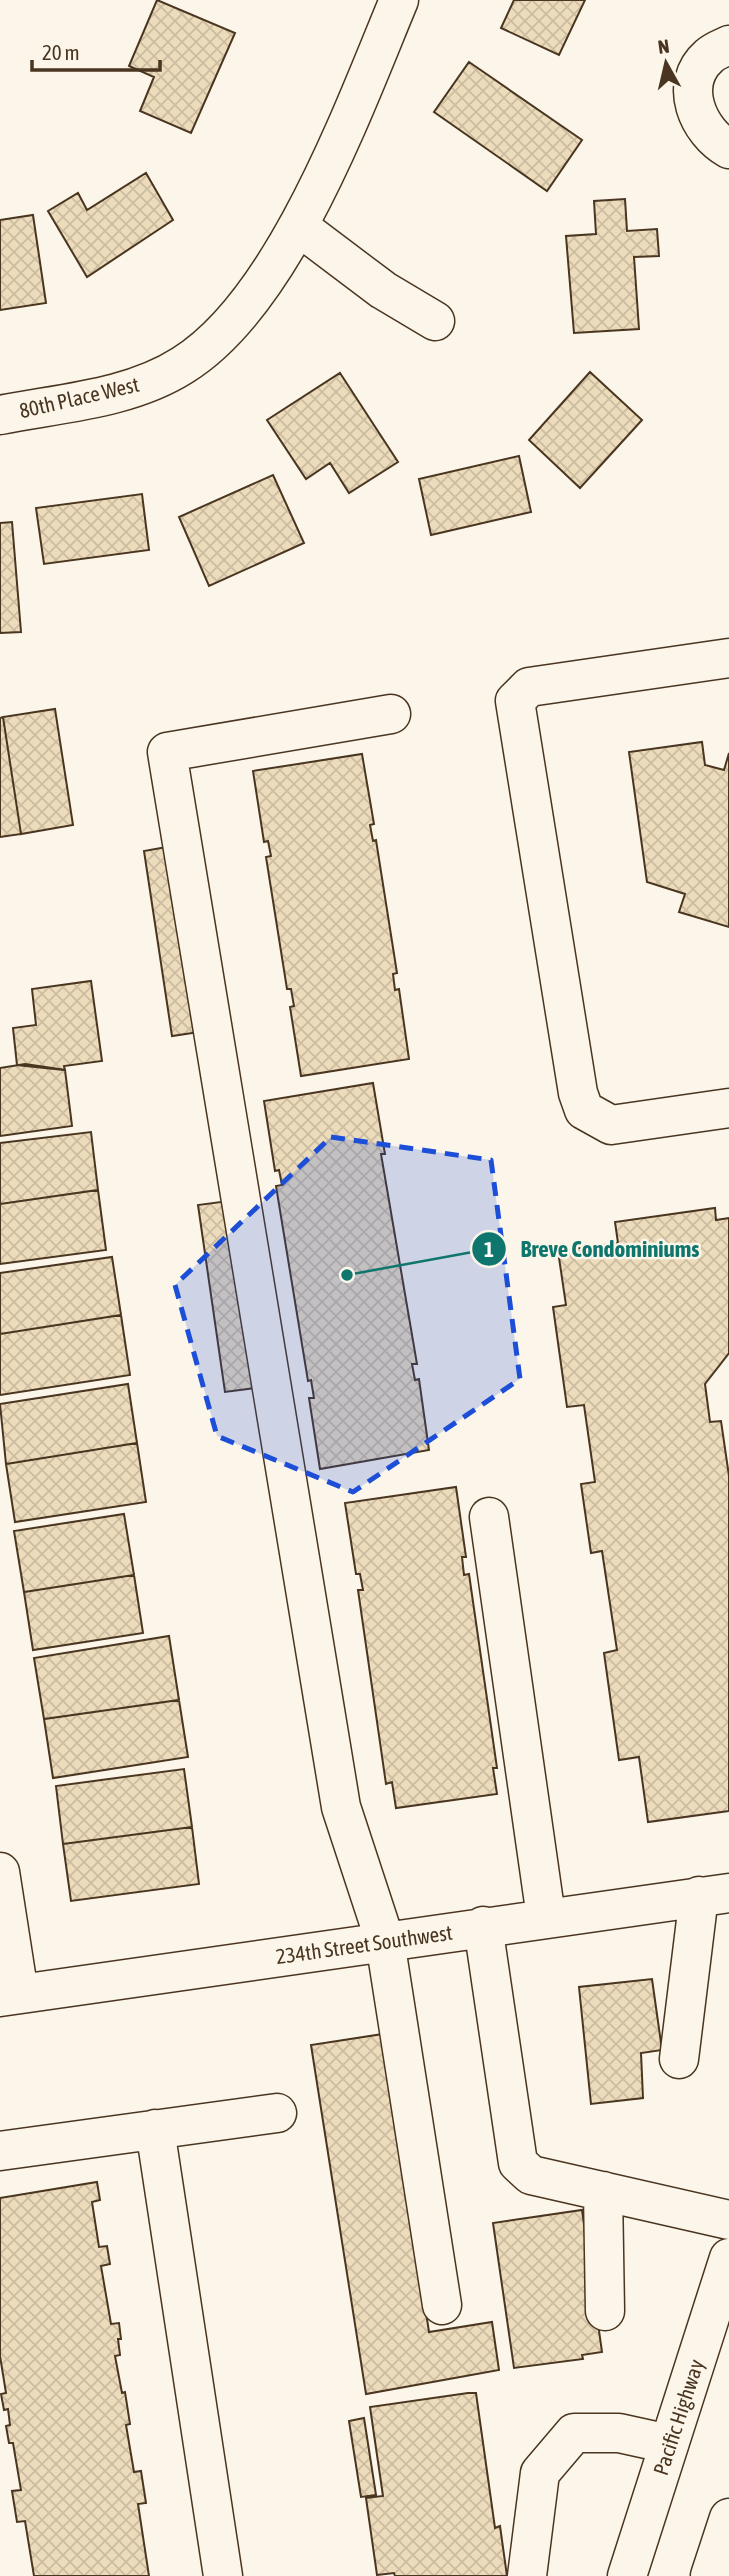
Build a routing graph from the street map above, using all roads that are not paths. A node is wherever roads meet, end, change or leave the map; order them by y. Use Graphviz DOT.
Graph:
graph roads {
  1 [pos="399,0"];
  2 [pos="729,45"];
  3 [pos="729,149"];
  4 [pos="298,226"];
  5 [pos="435,321"];
  6 [pos="0,415"];
  7 [pos="729,658"];
  8 [pos="391,714"];
  9 [pos="729,1108"];
  10 [pos="489,1517"];
  11 [pos="0,1872"];
  12 [pos="714,1894"];
  13 [pos="546,1917"];
  14 [pos="483,1926"];
  15 [pos="385,1941"];
  16 [pos="9,1996"];
  17 [pos="679,2059"];
  18 [pos="277,2113"];
  19 [pos="155,2130"];
  20 [pos="0,2151"];
  21 [pos="603,2191"];
  22 [pos="729,2220"];
  23 [pos="729,2258"];
  24 [pos="442,2305"];
  25 [pos="605,2311"];
  26 [pos="669,2444"];
  27 [pos="729,2518"];
  28 [pos="223,2576"];
  29 [pos="527,2576"];
  30 [pos="627,2576"];
  31 [pos="710,2576"];
  1 -- 4 [label="main road, 80th Place West"];
  2 -- 3 [label="main road"];
  4 -- 5 [label="main road"];
  4 -- 6 [label="main road, 80th Place West"];
  7 -- 9 [label="main road"];
  8 -- 15 [label="main road"];
  10 -- 13 [label="main road"];
  11 -- 16 [label="main road"];
  12 -- 13 [label="main road, 234th Street Southwest"];
  12 -- 17 [label="main road"];
  13 -- 14 [label="main road, 234th Street Southwest"];
  14 -- 15 [label="main road, 234th Street Southwest"];
  14 -- 21 [label="main road"];
  15 -- 16 [label="main road, 234th Street Southwest"];
  15 -- 24 [label="main road"];
  18 -- 19 [label="main road"];
  19 -- 20 [label="main road"];
  19 -- 28 [label="main road"];
  21 -- 22 [label="main road"];
  21 -- 25 [label="main road"];
  23 -- 26 [label="main road, Pacific Highway"];
  26 -- 29 [label="main road"];
  26 -- 30 [label="main road, Pacific Highway"];
  27 -- 31 [label="main road"];
}
